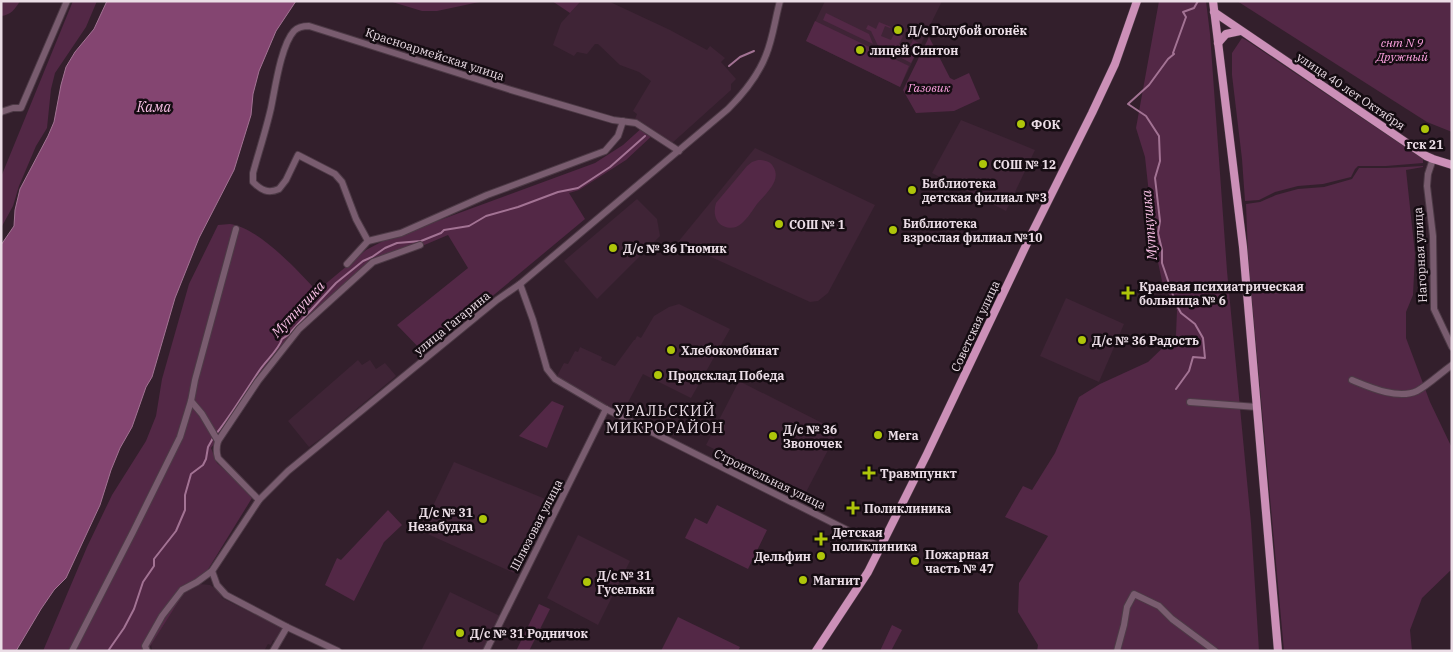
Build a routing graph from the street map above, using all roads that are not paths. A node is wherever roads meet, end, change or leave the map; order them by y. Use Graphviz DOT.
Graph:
graph roads {
  1 [pos="67,1"];
  2 [pos="780,1"];
  3 [pos="1138,1"];
  4 [pos="1213,1"];
  5 [pos="1214,12"];
  6 [pos="1240,31"];
  7 [pos="1218,43"];
  8 [pos="1,112"];
  9 [pos="623,121"];
  10 [pos="679,150"];
  11 [pos="1433,159"];
  12 [pos="1452,165"];
  13 [pos="236,229"];
  14 [pos="368,241"];
  15 [pos="420,245"];
  16 [pos="347,264"];
  17 [pos="520,284"];
  18 [pos="1452,347"];
  19 [pos="1452,364"];
  20 [pos="1352,380"];
  21 [pos="191,401"];
  22 [pos="1190,402"];
  23 [pos="1257,407"];
  24 [pos="606,410"];
  25 [pos="218,441"];
  26 [pos="259,500"];
  27 [pos="880,546"];
  28 [pos="212,571"];
  29 [pos="287,627"];
  30 [pos="72,651"];
  31 [pos="147,651"];
  32 [pos="273,651"];
  33 [pos="338,651"];
  34 [pos="486,651"];
  35 [pos="816,651"];
  36 [pos="1117,651"];
  37 [pos="1215,651"];
  38 [pos="1278,651"];
  1 -- 8 [label="street"];
  2 -- 10 [label="street, улица Гагарина"];
  3 -- 27 [label="main road, Советская улица"];
  4 -- 5 [label="main road"];
  5 -- 6 [label="main road, улица 40 лет Октября"];
  5 -- 7 [label="main road"];
  6 -- 7 [label="main road"];
  6 -- 11 [label="main road, улица 40 лет Октября"];
  7 -- 23 [label="main road"];
  9 -- 10 [label="street"];
  9 -- 14 [label="street"];
  9 -- 14 [label="street, Красноармейская улица"];
  10 -- 17 [label="street, улица Гагарина"];
  11 -- 12 [label="main road, улица 40 лет Октября"];
  11 -- 18 [label="street, Нагорная улица"];
  13 -- 21 [label="street"];
  14 -- 16 [label="street"];
  15 -- 25 [label="street"];
  17 -- 24 [label="street, Строительная улица"];
  17 -- 26 [label="street, улица Гагарина"];
  19 -- 20 [label="street"];
  21 -- 25 [label="street"];
  21 -- 30 [label="street"];
  22 -- 23 [label="street"];
  23 -- 38 [label="main road"];
  24 -- 27 [label="street, Строительная улица"];
  24 -- 34 [label="street, Шлюзовая улица"];
  25 -- 26 [label="street"];
  26 -- 28 [label="street, улица Гагарина"];
  27 -- 35 [label="main road, Советская улица"];
  28 -- 29 [label="street"];
  28 -- 31 [label="street"];
  29 -- 32 [label="street"];
  29 -- 33 [label="street"];
  36 -- 37 [label="street"];
}
